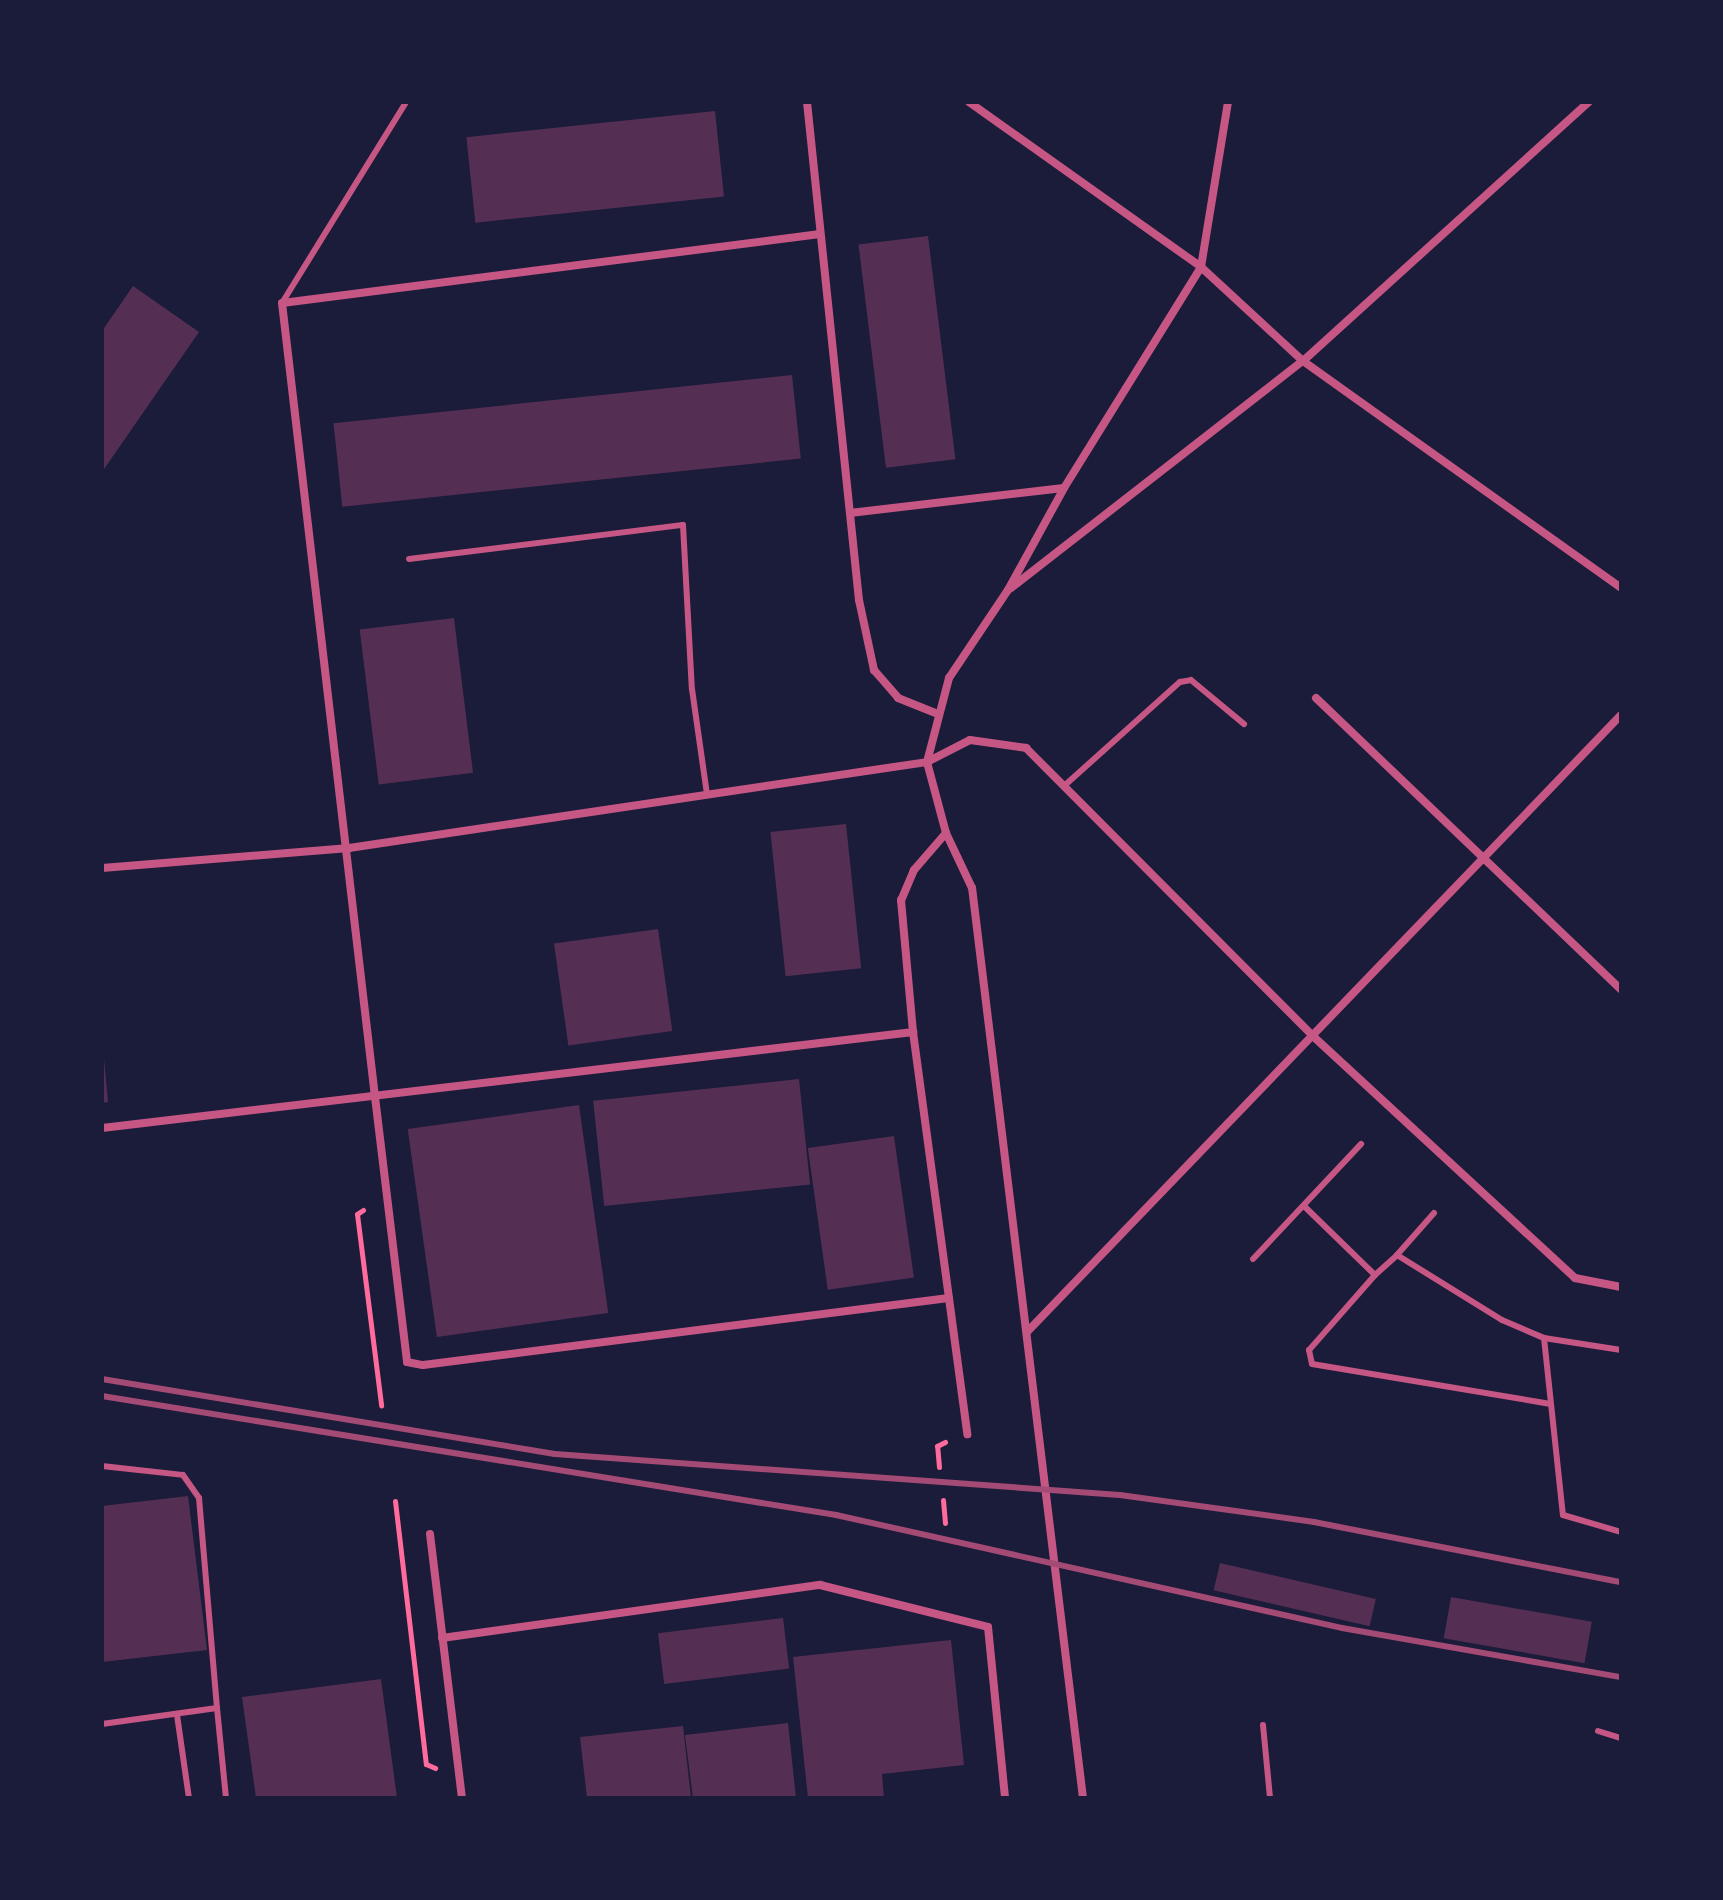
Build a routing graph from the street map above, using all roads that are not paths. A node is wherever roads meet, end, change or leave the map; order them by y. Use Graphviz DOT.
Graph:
graph roads {
  1 [pos="406,102"];
  2 [pos="807,102"];
  3 [pos="969,102"];
  4 [pos="1228,102"];
  5 [pos="1589,102"];
  6 [pos="820,234"];
  7 [pos="1201,267"];
  8 [pos="282,303"];
  9 [pos="1303,361"];
  10 [pos="1064,488"];
  11 [pos="850,513"];
  12 [pos="409,559"];
  13 [pos="1621,588"];
  14 [pos="1008,590"];
  15 [pos="1316,698"];
  16 [pos="938,714"];
  17 [pos="1621,715"];
  18 [pos="1244,724"];
  19 [pos="927,762"];
  20 [pos="1064,786"];
  21 [pos="707,795"];
  22 [pos="946,833"];
  23 [pos="349,848"];
  24 [pos="1485,858"];
  25 [pos="102,868"];
  26 [pos="1621,989"];
  27 [pos="913,1032"];
  28 [pos="1315,1038"];
  29 [pos="375,1097"];
  30 [pos="102,1128"];
  31 [pos="1361,1144"];
  32 [pos="1304,1206"];
  33 [pos="1434,1213"];
  34 [pos="1397,1255"];
  35 [pos="1253,1259"];
  36 [pos="1375,1275"];
  37 [pos="1621,1287"];
  38 [pos="949,1298"];
  39 [pos="1027,1332"];
  40 [pos="1544,1338"];
  41 [pos="1621,1350"];
  42 [pos="1551,1404"];
  43 [pos="967,1434"];
  44 [pos="102,1466"];
  45 [pos="1621,1532"];
  46 [pos="430,1534"];
  47 [pos="442,1638"];
  48 [pos="217,1708"];
  49 [pos="177,1715"];
  50 [pos="102,1724"];
  51 [pos="1263,1725"];
  52 [pos="1598,1731"];
  53 [pos="1621,1738"];
  54 [pos="189,1798"];
  55 [pos="226,1798"];
  56 [pos="462,1798"];
  57 [pos="1005,1798"];
  58 [pos="1083,1798"];
  59 [pos="1270,1798"];
  1 -- 8 [label="lane"];
  2 -- 6 [label="street"];
  3 -- 7 [label="street"];
  4 -- 7 [label="street"];
  5 -- 9 [label="street"];
  6 -- 8 [label="street"];
  6 -- 11 [label="street"];
  7 -- 9 [label="street"];
  7 -- 10 [label="street"];
  8 -- 23 [label="street"];
  9 -- 13 [label="street"];
  9 -- 14 [label="street"];
  10 -- 11 [label="street"];
  10 -- 14 [label="street"];
  11 -- 16 [label="street"];
  12 -- 21 [label="lane"];
  14 -- 16 [label="street"];
  15 -- 24 [label="street"];
  16 -- 19 [label="street"];
  17 -- 24 [label="street"];
  18 -- 20 [label="lane"];
  19 -- 20 [label="street"];
  19 -- 21 [label="street"];
  19 -- 22 [label="street"];
  20 -- 28 [label="street"];
  21 -- 23 [label="street"];
  22 -- 27 [label="street"];
  22 -- 39 [label="street"];
  23 -- 25 [label="street"];
  23 -- 29 [label="street"];
  24 -- 26 [label="street"];
  24 -- 28 [label="street"];
  27 -- 29 [label="street"];
  27 -- 38 [label="street"];
  28 -- 37 [label="street"];
  28 -- 39 [label="street"];
  29 -- 30 [label="street"];
  29 -- 38 [label="street"];
  31 -- 32 [label="lane"];
  32 -- 35 [label="lane"];
  32 -- 36 [label="lane"];
  33 -- 34 [label="lane"];
  34 -- 36 [label="lane"];
  34 -- 40 [label="lane"];
  36 -- 42 [label="lane"];
  38 -- 43 [label="street"];
  39 -- 58 [label="street"];
  40 -- 41 [label="lane"];
  40 -- 42 [label="lane"];
  42 -- 45 [label="lane"];
  44 -- 48 [label="lane"];
  46 -- 47 [label="street"];
  47 -- 56 [label="street"];
  47 -- 57 [label="street"];
  48 -- 49 [label="lane"];
  48 -- 55 [label="lane"];
  49 -- 50 [label="lane"];
  49 -- 54 [label="lane"];
  51 -- 59 [label="lane"];
  52 -- 53 [label="lane"];
}
